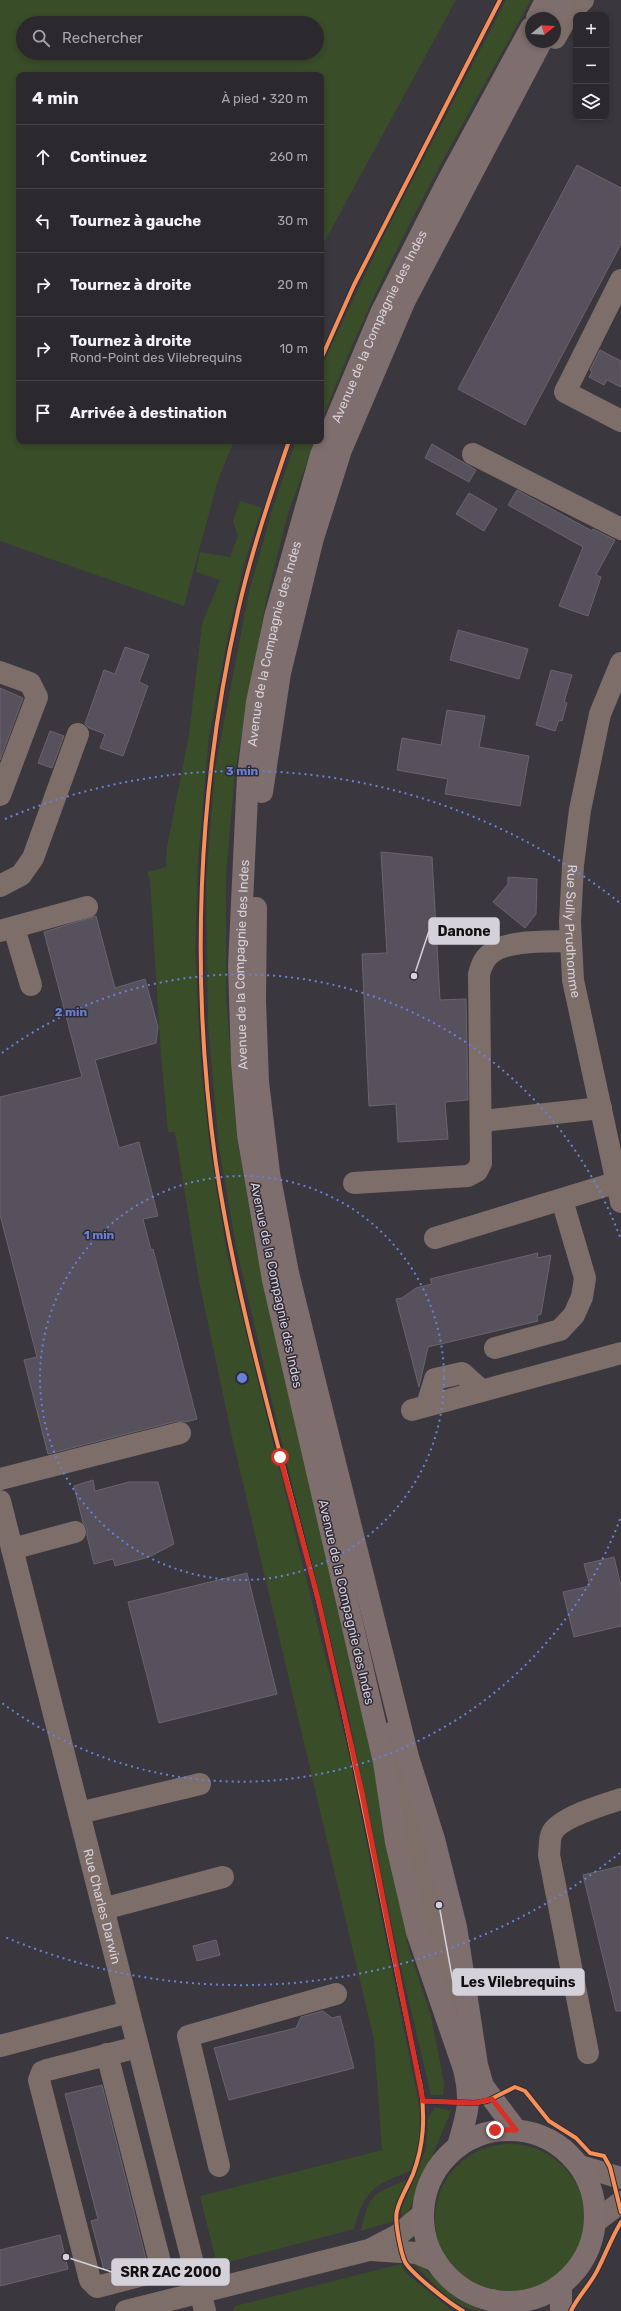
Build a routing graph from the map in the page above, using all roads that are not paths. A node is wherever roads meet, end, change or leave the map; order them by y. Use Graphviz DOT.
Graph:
graph roads {
  1 [pos="546,0"];
  2 [pos="554,0"];
  3 [pos="563,0"];
  4 [pos="583,0"];
  5 [pos="539,12"];
  6 [pos="547,12"];
  7 [pos="557,12"];
  8 [pos="561,27"];
  9 [pos="525,39"];
  10 [pos="528,48"];
  11 [pos="539,48"];
  12 [pos="549,48"];
  13 [pos="456,206"];
  14 [pos="621,280"];
  15 [pos="621,421"];
  16 [pos="473,454"];
  17 [pos="621,529"];
  18 [pos="621,663"];
  19 [pos="0,672"];
  20 [pos="78,734"];
  21 [pos="0,795"];
  22 [pos="0,886"];
  23 [pos="87,907"];
  24 [pos="7,929"];
  25 [pos="571,941"];
  26 [pos="31,985"];
  27 [pos="601,1108"];
  28 [pos="482,1121"];
  29 [pos="354,1184"];
  30 [pos="620,1188"];
  31 [pos="562,1200"];
  32 [pos="435,1238"];
  33 [pos="495,1348"];
  34 [pos="621,1353"];
  35 [pos="419,1407"];
  36 [pos="180,1433"];
  37 [pos="0,1480"];
  38 [pos="0,1501"];
  39 [pos="75,1532"];
  40 [pos="12,1548"];
  41 [pos="200,1784"];
  42 [pos="621,1800"];
  43 [pos="79,1813"];
  44 [pos="224,1877"];
  45 [pos="103,1908"];
  46 [pos="336,1994"];
  47 [pos="129,2012"];
  48 [pos="0,2046"];
  49 [pos="138,2047"];
  50 [pos="588,2053"];
  51 [pos="107,2054"];
  52 [pos="470,2067"];
  53 [pos="516,2130"];
  54 [pos="458,2146"];
  55 [pos="219,2166"];
  56 [pos="580,2166"];
  57 [pos="621,2178"];
  58 [pos="621,2202"];
  59 [pos="423,2214"];
  60 [pos="595,2222"];
  61 [pos="369,2250"];
  62 [pos="436,2261"];
  63 [pos="561,2285"];
  64 [pos="203,2302"];
  65 [pos="498,2307"];
  66 [pos="126,2311"];
  67 [pos="551,2311"];
  68 [pos="561,2311"];
  1 -- 5 [label="main road"];
  2 -- 6 [label="street"];
  3 -- 7 [label="main road"];
  4 -- 8 [label="street"];
  9 -- 52 [label="main road, Avenue de la Compagnie des Indes"];
  10 -- 52 [label="street, Avenue de la Compagnie des Indes"];
  11 -- 13 [label="main road, Avenue de la Compagnie des Indes"];
  12 -- 13 [label="street"];
  13 -- 52 [label="main road, Avenue de la Compagnie des Indes"];
  14 -- 15 [label="street"];
  16 -- 17 [label="street"];
  18 -- 25 [label="street, Rue Sully Prudhomme"];
  19 -- 21 [label="street"];
  20 -- 22 [label="street"];
  23 -- 24 [label="street"];
  24 -- 26 [label="street"];
  25 -- 27 [label="street, Rue Sully Prudhomme"];
  25 -- 28 [label="street"];
  27 -- 28 [label="street"];
  27 -- 30 [label="street, Rue Sully Prudhomme"];
  28 -- 29 [label="street"];
  30 -- 31 [label="street"];
  31 -- 32 [label="street"];
  31 -- 33 [label="street"];
  34 -- 35 [label="street"];
  36 -- 37 [label="street"];
  38 -- 40 [label="street, Rue Charles Darwin"];
  39 -- 40 [label="street"];
  40 -- 43 [label="street, Rue Charles Darwin"];
  41 -- 43 [label="street"];
  42 -- 50 [label="street"];
  43 -- 45 [label="street, Rue Charles Darwin"];
  44 -- 45 [label="street"];
  45 -- 47 [label="street, Rue Charles Darwin"];
  46 -- 55 [label="street"];
  47 -- 48 [label="street"];
  47 -- 49 [label="street, Rue Charles Darwin"];
  49 -- 51 [label="street"];
  49 -- 64 [label="street, Rue Charles Darwin"];
  51 -- 51 [label="street"];
  52 -- 53 [label="main road, Avenue de la Compagnie des Indes"];
  52 -- 54 [label="main road, Avenue de la Compagnie des Indes"];
  53 -- 54 [label="main road"];
  53 -- 56 [label="main road"];
  54 -- 59 [label="main road"];
  56 -- 57 [label="street"];
  56 -- 60 [label="main road"];
  58 -- 60 [label="street"];
  59 -- 61 [label="street"];
  59 -- 62 [label="main road"];
  60 -- 63 [label="main road"];
  61 -- 62 [label="street"];
  61 -- 64 [label="street"];
  62 -- 65 [label="main road"];
  63 -- 65 [label="main road"];
  63 -- 67 [label="street"];
  63 -- 68 [label="main road"];
  64 -- 66 [label="street"];
}
